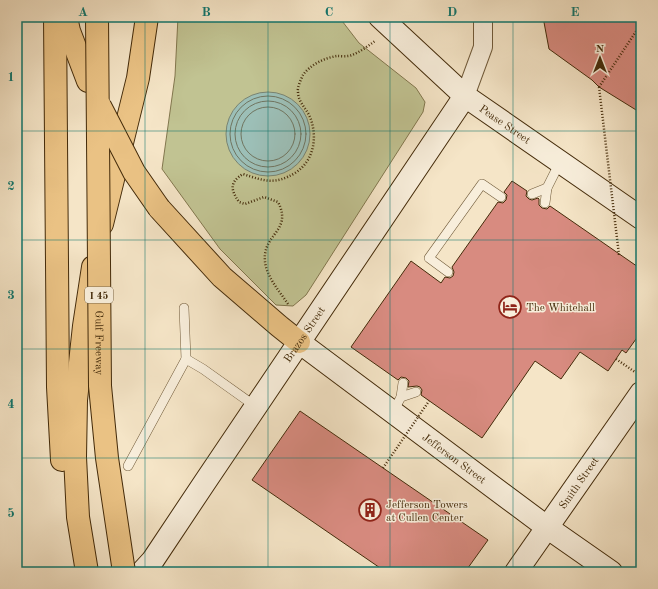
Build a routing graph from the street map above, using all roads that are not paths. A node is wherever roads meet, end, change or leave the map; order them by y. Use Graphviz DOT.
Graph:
graph roads {
  1 [pos="55,17"];
  2 [pos="66,17"];
  3 [pos="97,17"];
  4 [pos="146,17"];
  5 [pos="483,17"];
  6 [pos="386,22"];
  7 [pos="466,96"];
  8 [pos="560,162"];
  9 [pos="547,188"];
  10 [pos="532,194"];
  11 [pos="501,197"];
  12 [pos="545,203"];
  13 [pos="641,218"];
  14 [pos="448,272"];
  15 [pos="184,308"];
  16 [pos="299,342"];
  17 [pos="186,359"];
  18 [pos="403,383"];
  19 [pos="416,392"];
  20 [pos="641,393"];
  21 [pos="397,404"];
  22 [pos="255,406"];
  23 [pos="128,466"];
  24 [pos="548,528"];
  25 [pos="155,563"];
  26 [pos="76,572"];
  27 [pos="87,572"];
  28 [pos="124,572"];
  29 [pos="142,572"];
  30 [pos="516,572"];
  31 [pos="611,572"];
  1 -- 26 [label="highway"];
  2 -- 16 [label="highway, bridge"];
  3 -- 28 [label="highway, Gulf Freeway / I 45, bridge"];
  4 -- 27 [label="highway"];
  5 -- 7 [label="street"];
  6 -- 7 [label="street, Pease Street"];
  7 -- 8 [label="street, Pease Street"];
  7 -- 16 [label="street, Brazos Street"];
  8 -- 9 [label="lane"];
  8 -- 13 [label="street, Pease Street"];
  9 -- 10 [label="lane"];
  9 -- 12 [label="lane"];
  11 -- 14 [label="lane"];
  15 -- 17 [label="lane"];
  16 -- 21 [label="street, Jefferson Street"];
  16 -- 22 [label="street, Brazos Street"];
  17 -- 22 [label="lane"];
  17 -- 23 [label="lane"];
  18 -- 21 [label="lane"];
  19 -- 21 [label="lane"];
  20 -- 24 [label="street, Smith Street"];
  21 -- 24 [label="street, Jefferson Street"];
  22 -- 25 [label="street, Brazos Street"];
  24 -- 30 [label="street, Smith Street"];
  24 -- 31 [label="street, Jefferson Street"];
  25 -- 29 [label="street, Brazos Street"];
}
